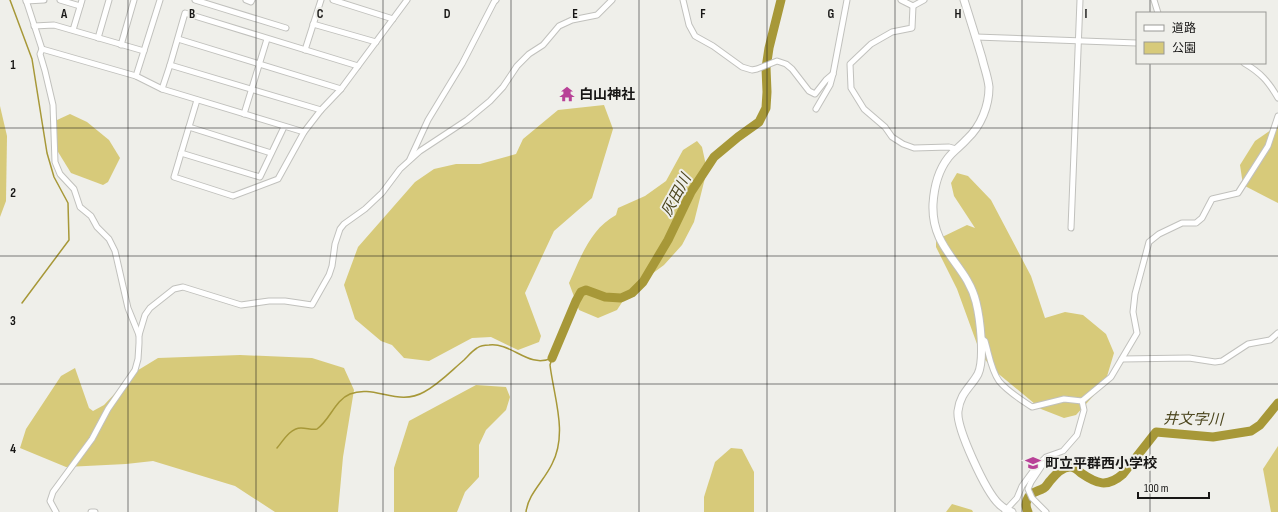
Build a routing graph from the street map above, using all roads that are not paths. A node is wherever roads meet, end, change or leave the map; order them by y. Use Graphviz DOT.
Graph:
graph roads {
  1 [pos="44,0"];
  2 [pos="60,0"];
  3 [pos="109,0"];
  4 [pos="134,0"];
  5 [pos="160,0"];
  6 [pos="195,0"];
  7 [pos="246,0"];
  8 [pos="252,0"];
  9 [pos="321,0"];
  10 [pos="333,0"];
  11 [pos="407,0"];
  12 [pos="496,0"];
  13 [pos="612,0"];
  14 [pos="683,0"];
  15 [pos="847,0"];
  16 [pos="901,0"];
  17 [pos="924,0"];
  18 [pos="964,0"];
  19 [pos="1080,0"];
  20 [pos="1154,0"];
  21 [pos="26,1"];
  22 [pos="81,3"];
  23 [pos="913,6"];
  24 [pos="1158,12"];
  25 [pos="393,19"];
  26 [pos="313,24"];
  27 [pos="34,26"];
  28 [pos="286,28"];
  29 [pos="73,30"];
  30 [pos="976,36"];
  31 [pos="98,38"];
  32 [pos="267,39"];
  33 [pos="178,40"];
  34 [pos="1079,40"];
  35 [pos="376,42"];
  36 [pos="1136,43"];
  37 [pos="121,45"];
  38 [pos="42,49"];
  39 [pos="305,50"];
  40 [pos="144,52"];
  41 [pos="259,64"];
  42 [pos="1246,64"];
  43 [pos="170,65"];
  44 [pos="358,66"];
  45 [pos="833,74"];
  46 [pos="136,76"];
  47 [pos="162,89"];
  48 [pos="252,89"];
  49 [pos="341,89"];
  50 [pos="1278,98"];
  51 [pos="197,100"];
  52 [pos="816,109"];
  53 [pos="321,110"];
  54 [pos="244,114"];
  55 [pos="1278,116"];
  56 [pos="284,126"];
  57 [pos="189,127"];
  58 [pos="304,132"];
  59 [pos="956,149"];
  60 [pos="181,153"];
  61 [pos="271,153"];
  62 [pos="409,161"];
  63 [pos="1071,228"];
  64 [pos="1278,333"];
  65 [pos="139,335"];
  66 [pos="980,338"];
  67 [pos="1122,359"];
  68 [pos="1082,401"];
  69 [pos="1050,455"];
  70 [pos="56,512"];
  71 [pos="91,512"];
  72 [pos="94,512"];
  73 [pos="1008,512"];
  74 [pos="1046,512"];
  1 -- 21 [label="street"];
  2 -- 22 [label="street"];
  3 -- 31 [label="street"];
  4 -- 37 [label="street"];
  5 -- 40 [label="street"];
  6 -- 28 [label="street"];
  7 -- 8 [label="street"];
  9 -- 26 [label="street"];
  10 -- 25 [label="street"];
  11 -- 25 [label="street"];
  12 -- 62 [label="street"];
  13 -- 62 [label="street"];
  14 -- 45 [label="street"];
  15 -- 45 [label="street"];
  16 -- 23 [label="street"];
  17 -- 23 [label="street"];
  18 -- 30 [label="main road"];
  19 -- 34 [label="street"];
  20 -- 24 [label="street"];
  21 -- 27 [label="street"];
  22 -- 29 [label="street"];
  23 -- 59 [label="street"];
  25 -- 35 [label="street"];
  26 -- 35 [label="street"];
  26 -- 39 [label="street"];
  27 -- 29 [label="street"];
  27 -- 38 [label="street"];
  29 -- 31 [label="street"];
  30 -- 34 [label="street"];
  30 -- 59 [label="main road"];
  31 -- 37 [label="street"];
  32 -- 33 [label="street"];
  32 -- 39 [label="street"];
  32 -- 41 [label="street"];
  33 -- 41 [label="street"];
  33 -- 43 [label="street"];
  34 -- 36 [label="street"];
  34 -- 63 [label="street"];
  35 -- 44 [label="street"];
  37 -- 40 [label="street"];
  38 -- 46 [label="street"];
  38 -- 65 [label="street"];
  39 -- 44 [label="street"];
  40 -- 46 [label="street"];
  41 -- 48 [label="street"];
  41 -- 49 [label="street"];
  42 -- 50 [label="street"];
  43 -- 47 [label="street"];
  43 -- 48 [label="street"];
  44 -- 49 [label="street"];
  45 -- 52 [label="street"];
  46 -- 47 [label="street"];
  47 -- 51 [label="street"];
  48 -- 53 [label="street"];
  48 -- 54 [label="street"];
  49 -- 53 [label="street"];
  51 -- 54 [label="street"];
  51 -- 57 [label="street"];
  53 -- 58 [label="street"];
  54 -- 56 [label="street"];
  55 -- 67 [label="street"];
  56 -- 58 [label="street"];
  56 -- 61 [label="street"];
  57 -- 60 [label="street"];
  57 -- 61 [label="street"];
  58 -- 60 [label="street"];
  59 -- 66 [label="main road"];
  60 -- 61 [label="street"];
  62 -- 65 [label="street"];
  64 -- 67 [label="street"];
  65 -- 70 [label="street"];
  66 -- 68 [label="street"];
  66 -- 73 [label="main road"];
  67 -- 68 [label="street"];
  68 -- 69 [label="street"];
  69 -- 73 [label="street"];
  69 -- 74 [label="street"];
  71 -- 72 [label="street"];
}
